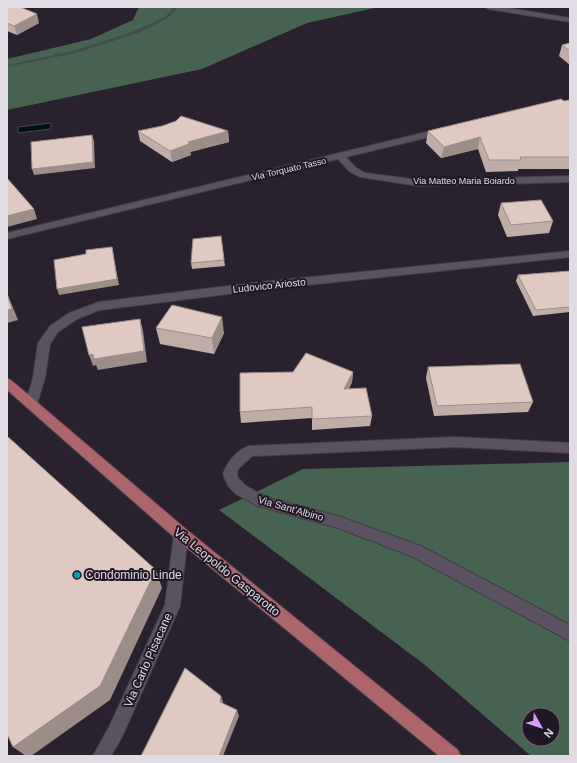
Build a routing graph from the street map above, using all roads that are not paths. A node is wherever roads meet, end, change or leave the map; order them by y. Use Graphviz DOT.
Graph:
graph roads {
  1 [pos="488,7"];
  2 [pos="570,20"];
  3 [pos="453,129"];
  4 [pos="341,157"];
  5 [pos="570,180"];
  6 [pos="7,236"];
  7 [pos="570,254"];
  8 [pos="7,383"];
  9 [pos="31,404"];
  10 [pos="570,448"];
  11 [pos="181,534"];
  12 [pos="570,633"];
  13 [pos="102,756"];
  14 [pos="452,756"];
  1 -- 2 [label="street"];
  3 -- 4 [label="street, Via Torquato Tasso"];
  4 -- 5 [label="street, Via Matteo Maria Boiardo"];
  4 -- 6 [label="street, Via Torquato Tasso"];
  7 -- 9 [label="street, Ludovico Ariosto"];
  8 -- 9 [label="main road, Via Leopoldo Gasparotto"];
  9 -- 11 [label="main road, Via Leopoldo Gasparotto"];
  10 -- 12 [label="street, Via Sant'Albino"];
  11 -- 13 [label="street, Via Carlo Pisacane"];
  11 -- 14 [label="main road, Via Leopoldo Gasparotto"];
}
